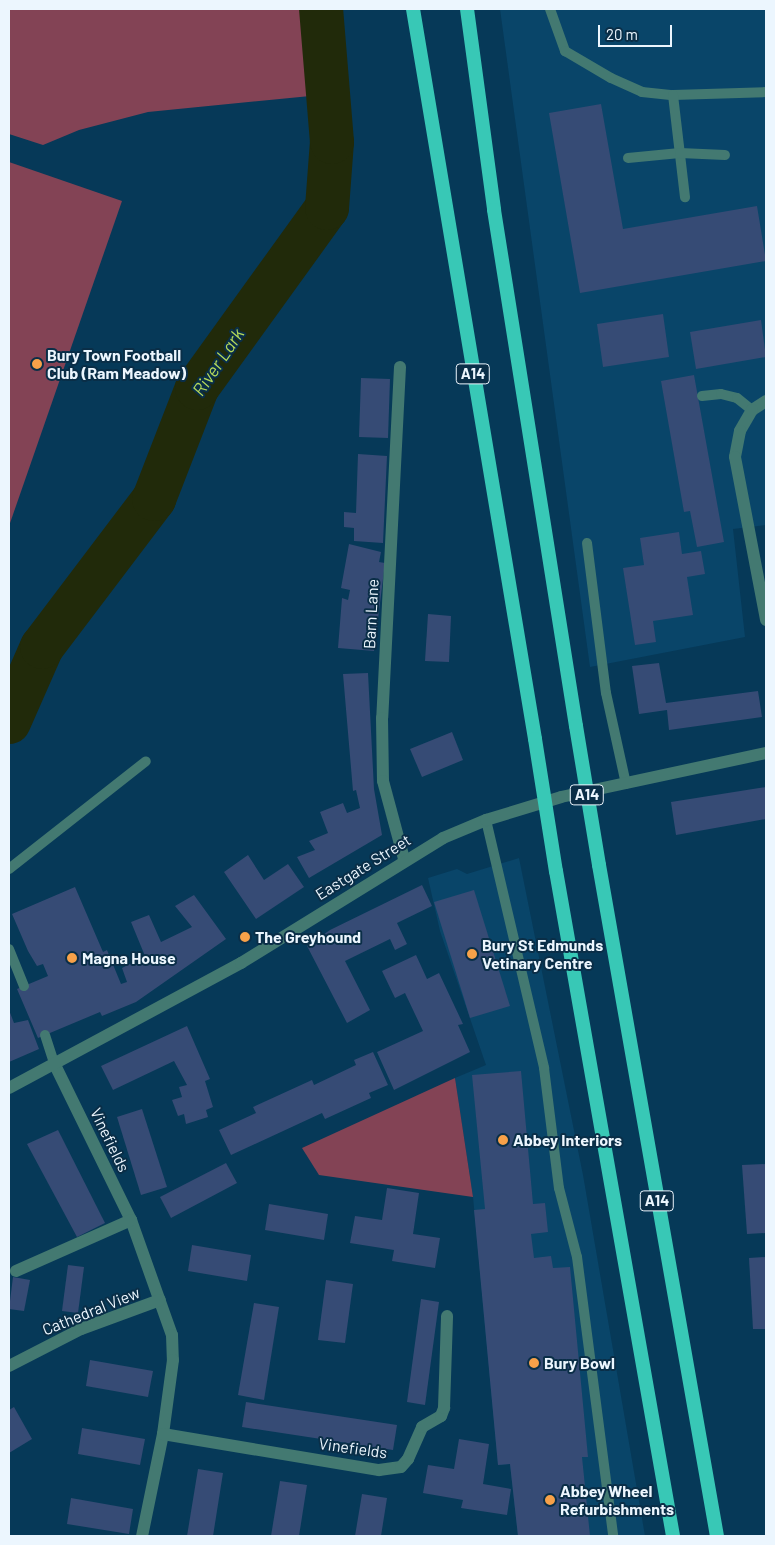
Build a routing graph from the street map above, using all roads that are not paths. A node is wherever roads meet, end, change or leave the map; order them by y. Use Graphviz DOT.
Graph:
graph roads {
  1 [pos="413,9"];
  2 [pos="467,9"];
  3 [pos="550,9"];
  4 [pos="766,92"];
  5 [pos="673,95"];
  6 [pos="680,153"];
  7 [pos="725,155"];
  8 [pos="628,158"];
  9 [pos="685,197"];
  10 [pos="400,368"];
  11 [pos="702,396"];
  12 [pos="766,401"];
  13 [pos="752,410"];
  14 [pos="587,543"];
  15 [pos="766,620"];
  16 [pos="766,753"];
  17 [pos="146,761"];
  18 [pos="626,784"];
  19 [pos="486,820"];
  20 [pos="404,860"];
  21 [pos="9,869"];
  22 [pos="9,949"];
  23 [pos="24,986"];
  24 [pos="45,1035"];
  25 [pos="54,1064"];
  26 [pos="9,1088"];
  27 [pos="131,1220"];
  28 [pos="16,1270"];
  29 [pos="160,1300"];
  30 [pos="447,1316"];
  31 [pos="9,1366"];
  32 [pos="163,1434"];
  33 [pos="142,1536"];
  34 [pos="613,1536"];
  35 [pos="673,1536"];
  36 [pos="717,1536"];
  1 -- 35 [label="highway, A14, bridge"];
  2 -- 36 [label="highway, A14, bridge"];
  3 -- 5 [label="lane"];
  4 -- 5 [label="lane"];
  5 -- 6 [label="lane"];
  6 -- 7 [label="lane"];
  6 -- 8 [label="lane"];
  6 -- 9 [label="lane"];
  10 -- 20 [label="street, Barn Lane"];
  11 -- 13 [label="lane"];
  12 -- 13 [label="street"];
  13 -- 15 [label="street"];
  14 -- 18 [label="lane"];
  16 -- 18 [label="street, Eastgate Street"];
  17 -- 21 [label="lane"];
  18 -- 19 [label="street, Eastgate Street"];
  19 -- 20 [label="street, Eastgate Street"];
  19 -- 34 [label="lane"];
  20 -- 25 [label="street, Eastgate Street"];
  22 -- 23 [label="lane"];
  24 -- 25 [label="lane"];
  25 -- 26 [label="street, Eastgate Street"];
  25 -- 27 [label="street, Vinefields"];
  27 -- 28 [label="street"];
  27 -- 29 [label="street, Vinefields"];
  29 -- 31 [label="street, Cathedral View"];
  29 -- 32 [label="street, Vinefields"];
  30 -- 32 [label="street, Vinefields"];
  32 -- 33 [label="street, Vinefields"];
}
